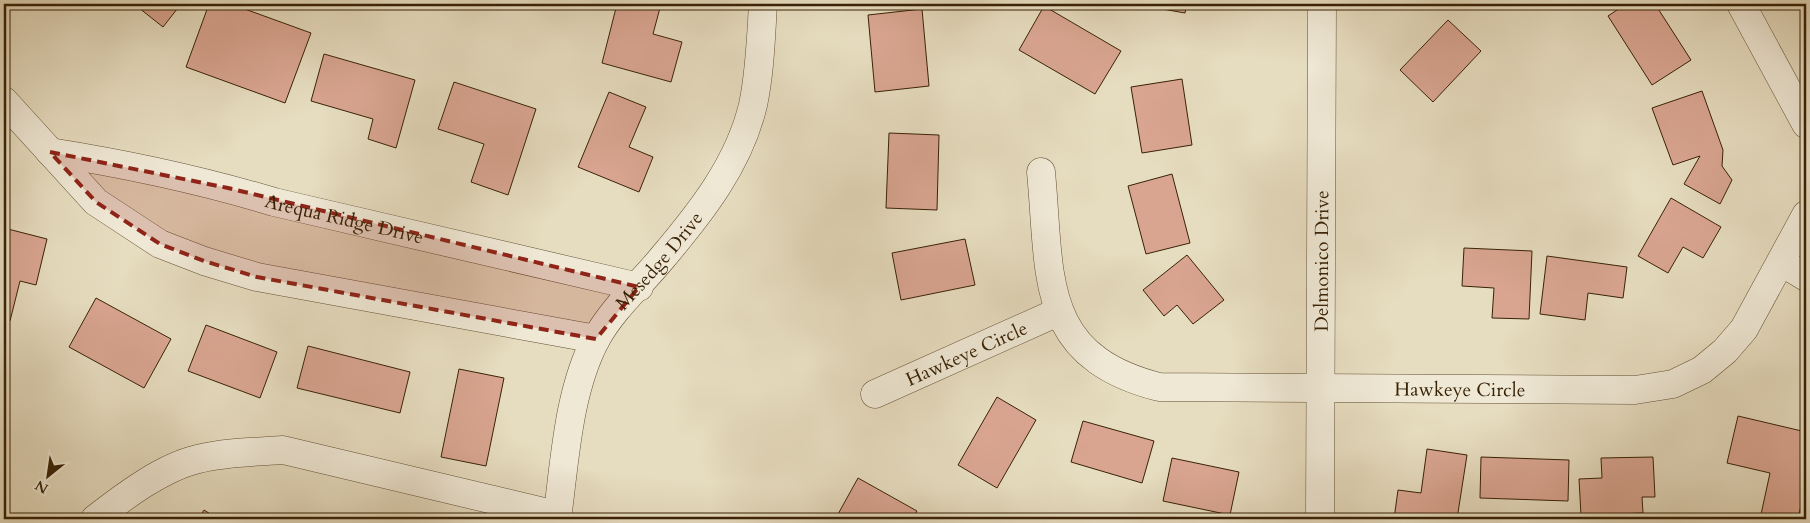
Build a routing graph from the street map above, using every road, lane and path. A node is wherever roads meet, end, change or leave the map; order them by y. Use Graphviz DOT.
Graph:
graph roads {
  1 [pos="763,4"];
  2 [pos="1322,4"];
  3 [pos="1740,4"];
  4 [pos="4,101"];
  5 [pos="1806,124"];
  6 [pos="50,152"];
  7 [pos="1041,172"];
  8 [pos="1806,215"];
  9 [pos="1781,262"];
  10 [pos="1806,277"];
  11 [pos="639,287"];
  12 [pos="1058,312"];
  13 [pos="596,339"];
  14 [pos="1320,387"];
  15 [pos="875,394"];
  16 [pos="557,517"];
  17 [pos="96,519"];
  18 [pos="1320,519"];
  1 -- 11 [label="street, Mesedge Drive"];
  2 -- 14 [label="street, Delmonico Drive"];
  3 -- 5 [label="street"];
  4 -- 6 [label="street"];
  6 -- 11 [label="street, Arequa Ridge Drive"];
  6 -- 13 [label="street"];
  7 -- 12 [label="street, Hawkeye Circle"];
  8 -- 9 [label="street, Hawkeye Circle"];
  9 -- 10 [label="street"];
  9 -- 14 [label="street, Hawkeye Circle"];
  11 -- 13 [label="street, Mesedge Drive"];
  12 -- 14 [label="street, Hawkeye Circle"];
  12 -- 15 [label="street, Hawkeye Circle"];
  13 -- 16 [label="street, Mesedge Drive"];
  14 -- 18 [label="street, Delmonico Drive"];
  16 -- 17 [label="street"];
}
